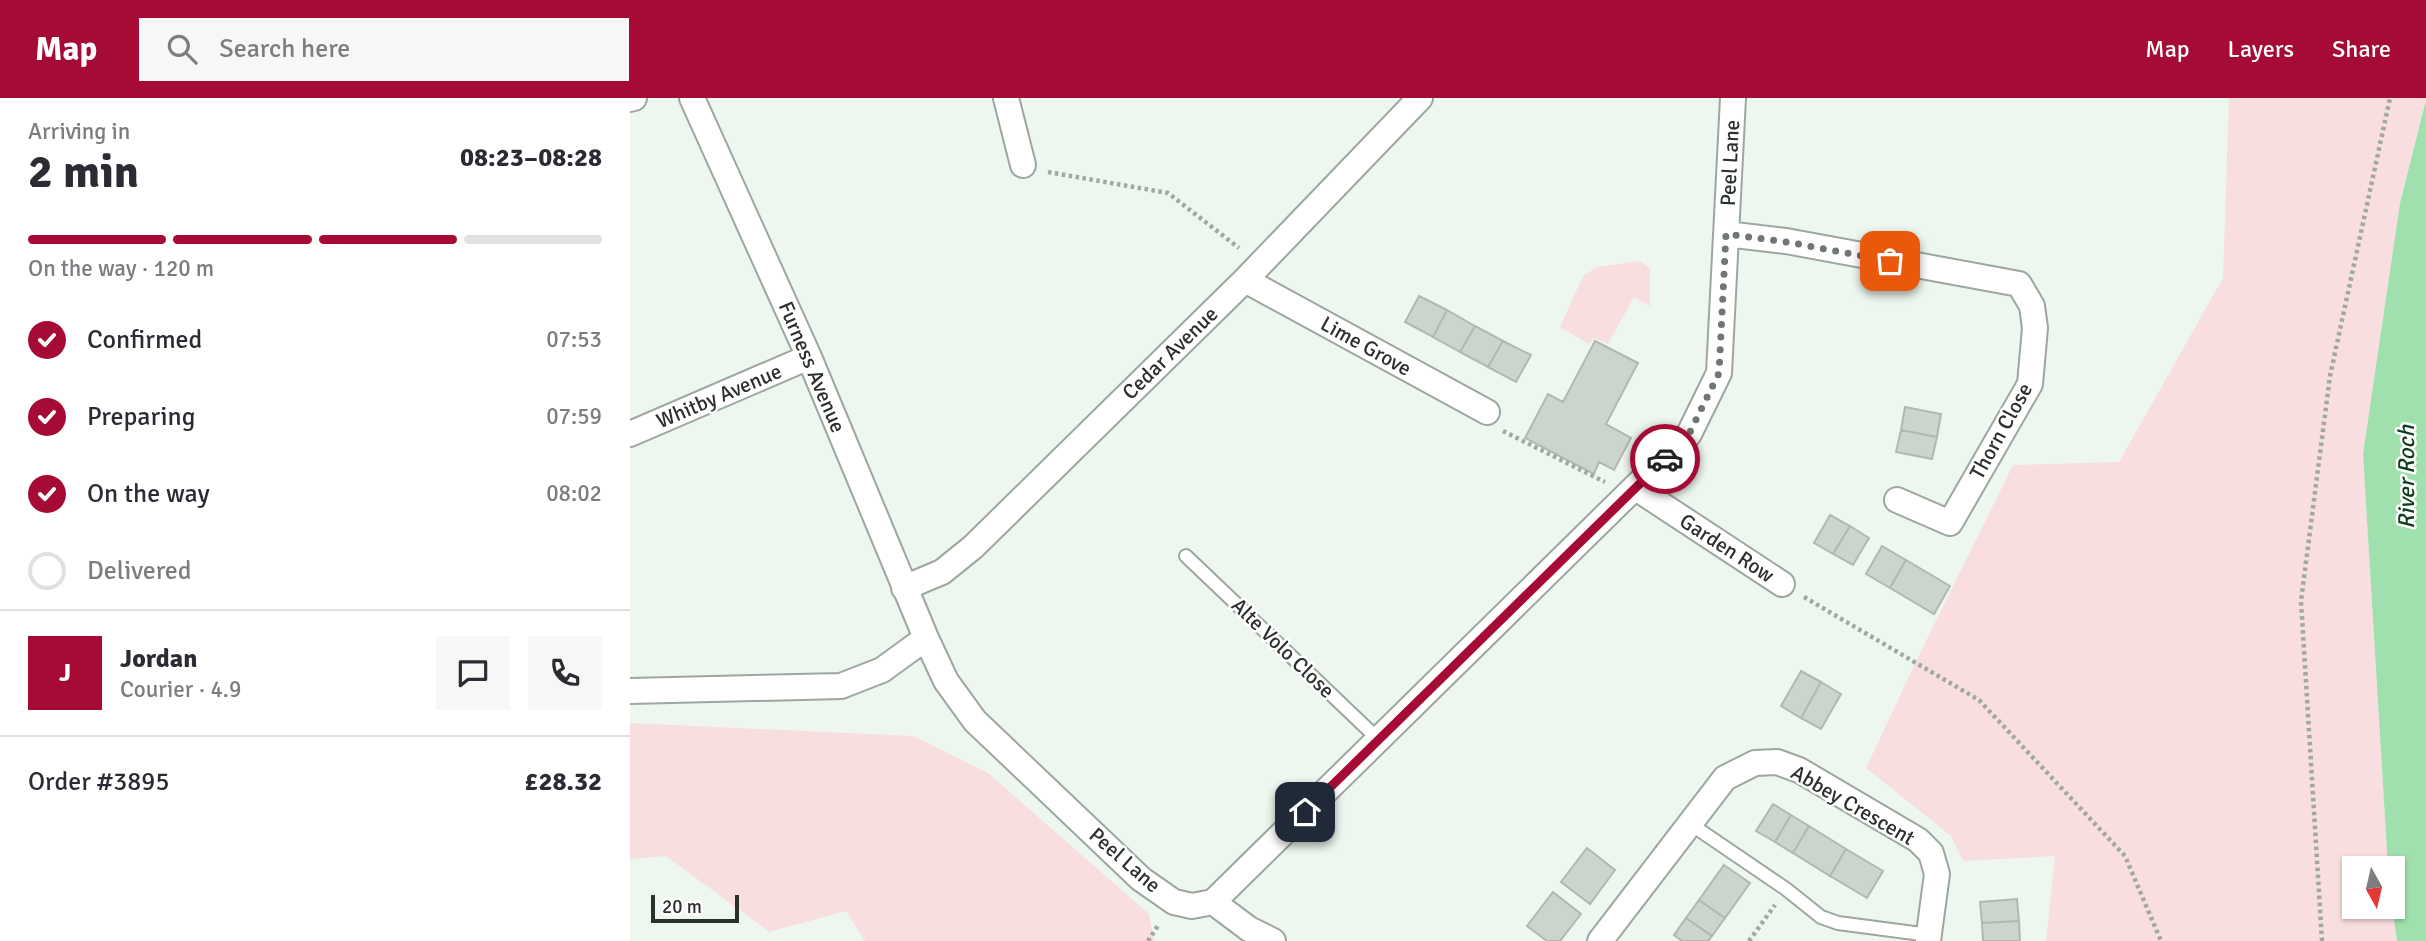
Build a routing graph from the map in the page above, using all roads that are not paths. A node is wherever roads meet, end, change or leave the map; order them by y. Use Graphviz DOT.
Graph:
graph roads {
  1 [pos="692,98"];
  2 [pos="1006,98"];
  3 [pos="1420,98"];
  4 [pos="1732,98"];
  5 [pos="1024,165"];
  6 [pos="1726,234"];
  7 [pos="1253,272"];
  8 [pos="809,357"];
  9 [pos="1487,412"];
  10 [pos="630,434"];
  11 [pos="1633,491"];
  12 [pos="1897,500"];
  13 [pos="1186,556"];
  14 [pos="1782,584"];
  15 [pos="904,588"];
  16 [pos="926,638"];
  17 [pos="630,691"];
  18 [pos="1378,740"];
  19 [pos="1689,823"];
  20 [pos="1213,902"];
  21 [pos="1929,938"];
  22 [pos="1273,941"];
  23 [pos="1600,941"];
  1 -- 8 [label="street, Furness Avenue"];
  2 -- 5 [label="street"];
  3 -- 7 [label="street, Cedar Avenue"];
  4 -- 6 [label="street, Peel Lane"];
  6 -- 11 [label="street, Peel Lane"];
  6 -- 12 [label="street, Thorn Close"];
  7 -- 9 [label="street, Lime Grove"];
  7 -- 15 [label="street, Cedar Avenue"];
  8 -- 10 [label="street, Whitby Avenue"];
  8 -- 15 [label="street, Furness Avenue"];
  11 -- 14 [label="street, Garden Row"];
  11 -- 18 [label="street, Peel Lane"];
  13 -- 18 [label="lane, Alte Volo Close"];
  15 -- 16 [label="street, Furness Avenue"];
  16 -- 17 [label="street"];
  16 -- 20 [label="street, Peel Lane"];
  18 -- 20 [label="street, Peel Lane"];
  19 -- 21 [label="lane"];
  19 -- 21 [label="street, Abbey Crescent"];
  19 -- 23 [label="street, Abbey Crescent"];
  20 -- 22 [label="street"];
}
